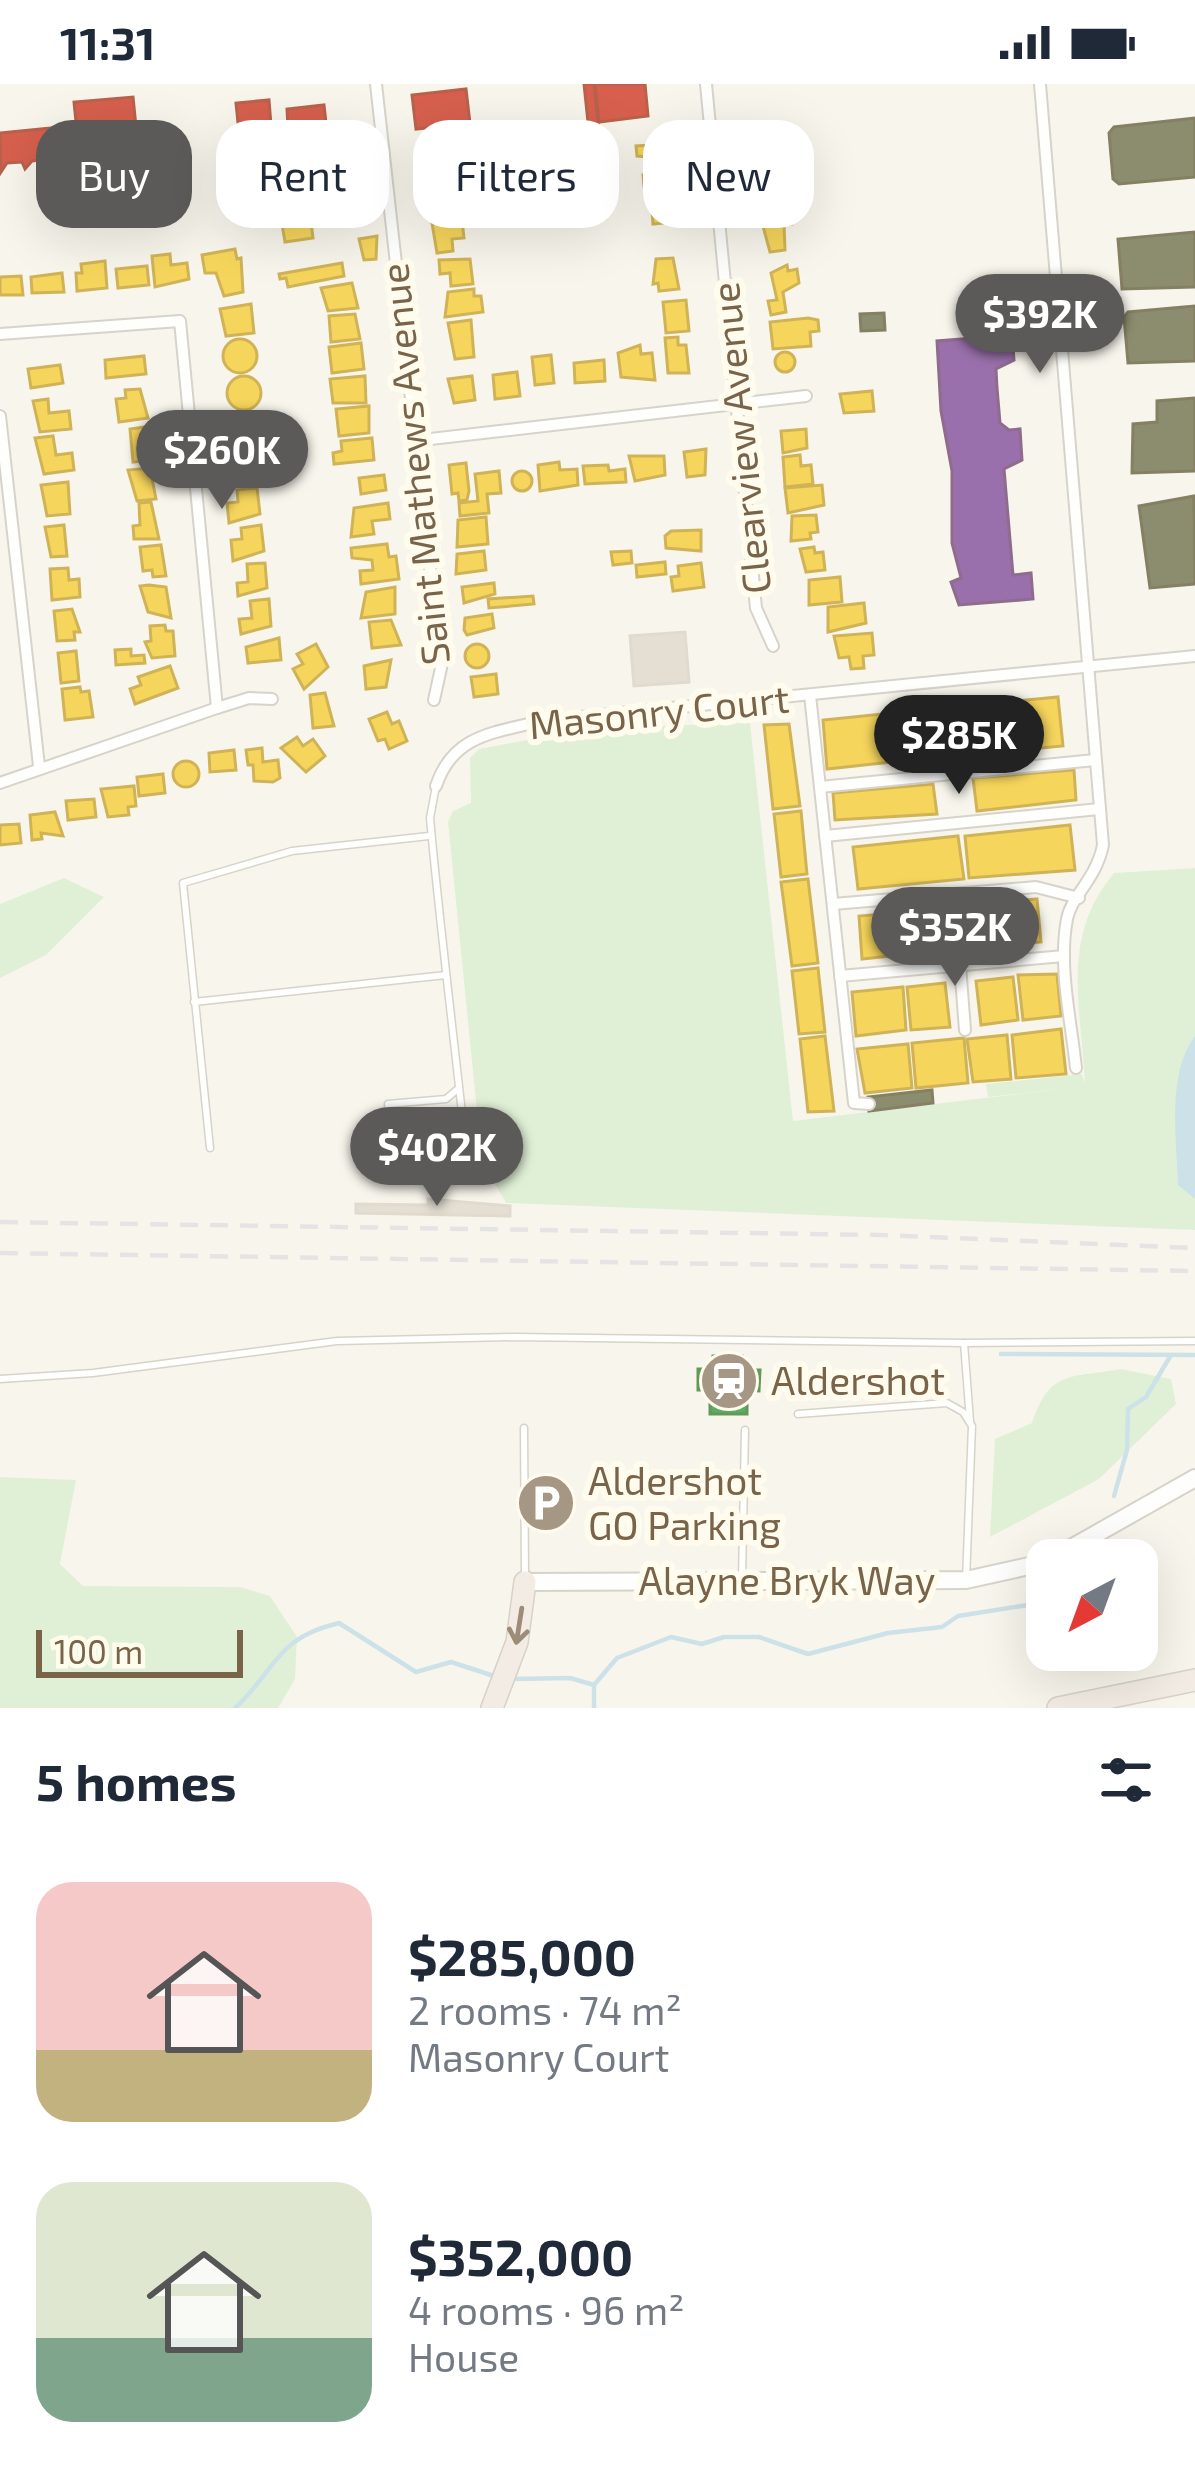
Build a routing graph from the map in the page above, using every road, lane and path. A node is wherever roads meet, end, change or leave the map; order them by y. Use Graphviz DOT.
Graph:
graph roads {
  1 [pos="376,84"];
  2 [pos="706,84"];
  3 [pos="1040,84"];
  4 [pos="0,334"];
  5 [pos="806,396"];
  6 [pos="734,406"];
  7 [pos="0,416"];
  8 [pos="413,441"];
  9 [pos="773,646"];
  10 [pos="1195,656"];
  11 [pos="1084,666"];
  12 [pos="810,695"];
  13 [pos="272,699"];
  14 [pos="434,700"];
  15 [pos="217,708"];
  16 [pos="1095,760"];
  17 [pos="40,766"];
  18 [pos="0,784"];
  19 [pos="436,786"];
  20 [pos="820,788"];
  21 [pos="1099,809"];
  22 [pos="429,836"];
  23 [pos="825,836"];
  24 [pos="1079,898"];
  25 [pos="833,904"];
  26 [pos="1064,956"];
  27 [pos="959,965"];
  28 [pos="446,975"];
  29 [pos="841,976"];
  30 [pos="194,1002"];
  31 [pos="965,1030"];
  32 [pos="1076,1068"];
  33 [pos="459,1088"];
  34 [pos="868,1104"];
  35 [pos="210,1148"];
  36 [pos="1195,1341"];
  37 [pos="964,1343"];
  38 [pos="0,1379"];
  39 [pos="798,1414"];
  40 [pos="970,1424"];
  41 [pos="524,1428"];
  42 [pos="745,1430"];
  43 [pos="1195,1478"];
  44 [pos="1088,1539"];
  45 [pos="1026,1566"];
  46 [pos="966,1580"];
  47 [pos="742,1581"];
  48 [pos="525,1582"];
  49 [pos="1195,1680"];
  50 [pos="502,1688"];
  51 [pos="1058,1708"];
  1 -- 8 [label="street, Saint Mathews Avenue"];
  2 -- 6 [label="street, Clearview Avenue"];
  3 -- 11 [label="street"];
  4 -- 15 [label="street"];
  5 -- 6 [label="street"];
  6 -- 8 [label="street"];
  6 -- 9 [label="street, Clearview Avenue"];
  7 -- 17 [label="street"];
  8 -- 14 [label="street, Saint Mathews Avenue"];
  10 -- 11 [label="street, Masonry Court"];
  11 -- 12 [label="street, Masonry Court"];
  11 -- 16 [label="street"];
  12 -- 19 [label="street, Masonry Court"];
  12 -- 20 [label="street"];
  13 -- 15 [label="street"];
  15 -- 17 [label="street"];
  16 -- 20 [label="street"];
  16 -- 21 [label="street"];
  17 -- 18 [label="street"];
  19 -- 22 [label="lane"];
  20 -- 23 [label="street"];
  21 -- 23 [label="street"];
  21 -- 24 [label="street"];
  22 -- 28 [label="lane"];
  22 -- 30 [label="lane"];
  23 -- 25 [label="street"];
  24 -- 25 [label="street"];
  24 -- 26 [label="street"];
  25 -- 29 [label="street"];
  26 -- 27 [label="street"];
  26 -- 32 [label="street"];
  27 -- 29 [label="street"];
  27 -- 31 [label="street"];
  28 -- 30 [label="lane"];
  28 -- 33 [label="lane"];
  29 -- 34 [label="street"];
  30 -- 35 [label="lane"];
  33 -- 33 [label="lane"];
  36 -- 37 [label="lane"];
  37 -- 38 [label="lane"];
  37 -- 40 [label="lane"];
  39 -- 40 [label="lane"];
  40 -- 46 [label="lane"];
  41 -- 48 [label="lane"];
  42 -- 47 [label="lane"];
  43 -- 44 [label="street, Alayne Bryk Way"];
  45 -- 46 [label="street, Alayne Bryk Way"];
  46 -- 47 [label="street, Alayne Bryk Way"];
  47 -- 48 [label="street, Alayne Bryk Way"];
  48 -- 50 [label="highway, one-way"];
  49 -- 51 [label="highway"];
}
